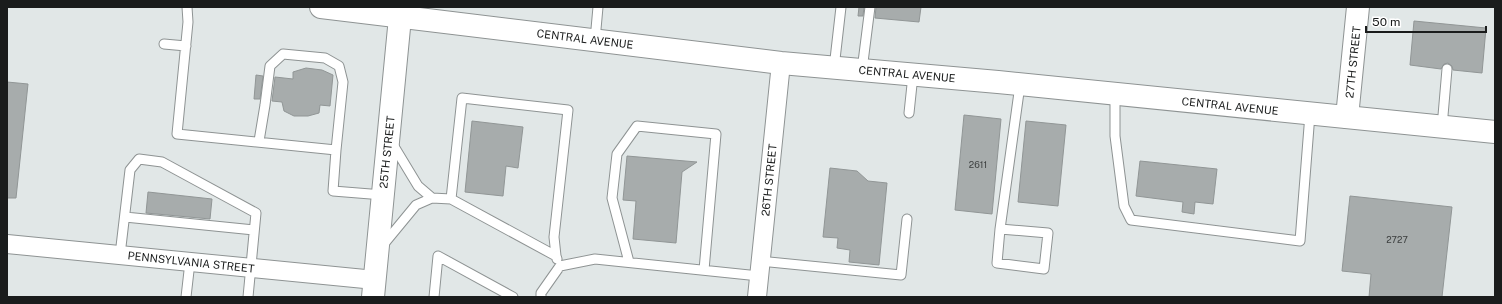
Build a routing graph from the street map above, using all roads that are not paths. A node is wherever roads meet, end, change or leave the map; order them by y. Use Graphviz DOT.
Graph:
graph roads {
  1 [pos="187,7"];
  2 [pos="321,7"];
  3 [pos="598,7"];
  4 [pos="841,7"];
  5 [pos="870,7"];
  6 [pos="1358,7"];
  7 [pos="401,12"];
  8 [pos="595,40"];
  9 [pos="164,44"];
  10 [pos="186,46"];
  11 [pos="781,63"];
  12 [pos="834,68"];
  13 [pos="1447,69"];
  14 [pos="862,70"];
  15 [pos="913,75"];
  16 [pos="1020,85"];
  17 [pos="1116,94"];
  18 [pos="909,113"];
  19 [pos="1310,114"];
  20 [pos="1347,117"];
  21 [pos="1442,127"];
  22 [pos="1495,132"];
  23 [pos="389,138"];
  24 [pos="259,142"];
  25 [pos="336,150"];
  26 [pos="383,194"];
  27 [pos="432,198"];
  28 [pos="451,199"];
  29 [pos="125,217"];
  30 [pos="907,219"];
  31 [pos="1000,228"];
  32 [pos="254,230"];
  33 [pos="7,244"];
  34 [pos="378,251"];
  35 [pos="120,255"];
  36 [pos="556,256"];
  37 [pos="190,262"];
  38 [pos="629,262"];
  39 [pos="560,266"];
  40 [pos="252,268"];
  41 [pos="759,268"];
  42 [pos="704,270"];
  43 [pos="374,288"];
  44 [pos="186,297"];
  45 [pos="248,297"];
  46 [pos="434,297"];
  47 [pos="513,297"];
  48 [pos="541,297"];
  49 [pos="756,297"];
  1 -- 10 [label="lane"];
  2 -- 7 [label="main road, CENTRAL AVENUE"];
  3 -- 8 [label="lane"];
  4 -- 12 [label="lane"];
  5 -- 14 [label="lane"];
  6 -- 20 [label="main road, 27TH STREET"];
  7 -- 8 [label="main road, CENTRAL AVENUE"];
  7 -- 23 [label="main road, 25TH STREET"];
  8 -- 11 [label="main road, CENTRAL AVENUE"];
  9 -- 10 [label="lane"];
  10 -- 24 [label="lane"];
  11 -- 12 [label="main road, CENTRAL AVENUE"];
  11 -- 41 [label="street, 26TH STREET"];
  12 -- 14 [label="main road, CENTRAL AVENUE"];
  13 -- 21 [label="lane"];
  14 -- 15 [label="main road, CENTRAL AVENUE"];
  15 -- 16 [label="main road, CENTRAL AVENUE"];
  15 -- 18 [label="lane"];
  16 -- 17 [label="main road, CENTRAL AVENUE"];
  16 -- 31 [label="lane"];
  17 -- 19 [label="main road, CENTRAL AVENUE"];
  17 -- 19 [label="lane"];
  19 -- 20 [label="main road, CENTRAL AVENUE"];
  20 -- 21 [label="main road, CENTRAL AVENUE"];
  21 -- 22 [label="main road, CENTRAL AVENUE"];
  23 -- 26 [label="main road, 25TH STREET"];
  23 -- 27 [label="lane"];
  24 -- 25 [label="lane"];
  24 -- 25 [label="lane"];
  25 -- 26 [label="lane"];
  26 -- 34 [label="main road, 25TH STREET"];
  27 -- 28 [label="lane"];
  27 -- 34 [label="lane"];
  28 -- 36 [label="lane"];
  28 -- 36 [label="lane"];
  29 -- 32 [label="lane"];
  29 -- 32 [label="lane"];
  29 -- 35 [label="lane"];
  30 -- 41 [label="lane"];
  31 -- 31 [label="lane"];
  32 -- 40 [label="lane"];
  33 -- 35 [label="street, PENNSYLVANIA STREET"];
  34 -- 43 [label="main road, 25TH STREET"];
  35 -- 37 [label="street, PENNSYLVANIA STREET"];
  36 -- 39 [label="lane"];
  37 -- 40 [label="street, PENNSYLVANIA STREET"];
  37 -- 44 [label="lane"];
  38 -- 39 [label="lane"];
  38 -- 42 [label="lane"];
  38 -- 42 [label="lane"];
  39 -- 48 [label="lane"];
  40 -- 43 [label="street, PENNSYLVANIA STREET"];
  40 -- 45 [label="lane"];
  41 -- 42 [label="lane"];
  41 -- 49 [label="street, 26TH STREET"];
  46 -- 47 [label="lane"];
}
